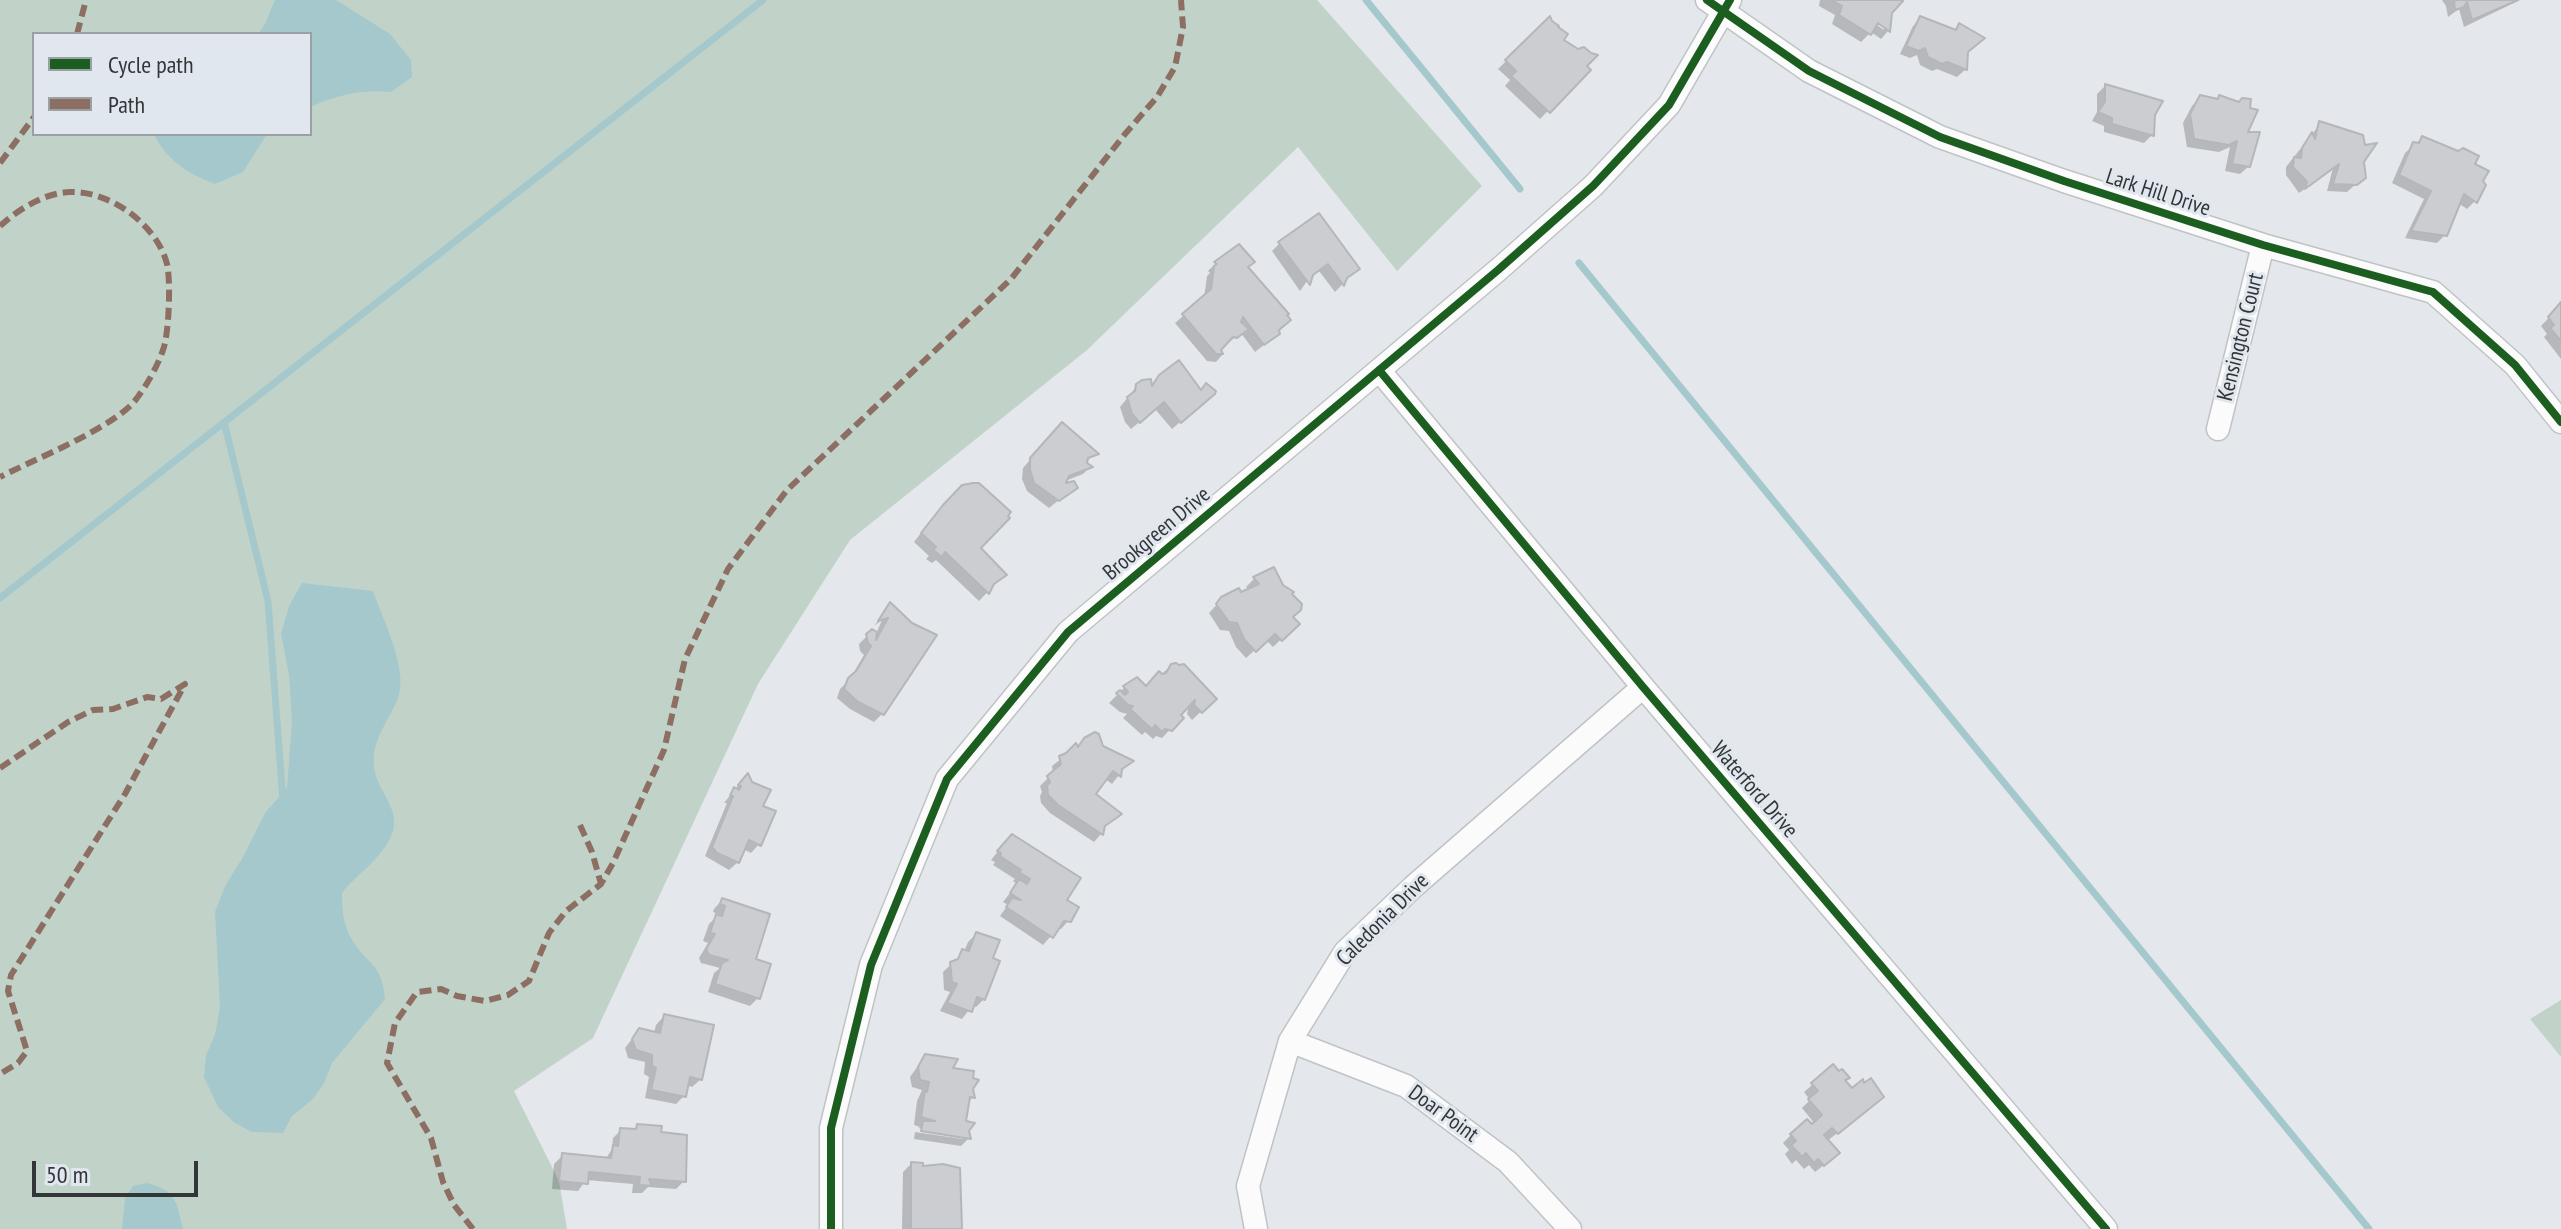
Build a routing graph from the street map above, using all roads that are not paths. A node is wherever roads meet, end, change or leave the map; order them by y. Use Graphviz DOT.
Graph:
graph roads {
  1 [pos="1721,4"];
  2 [pos="2263,245"];
  3 [pos="1379,370"];
  4 [pos="2561,422"];
  5 [pos="2218,429"];
  6 [pos="1643,687"];
  7 [pos="1290,1041"];
  8 [pos="831,1229"];
  9 [pos="1256,1229"];
  10 [pos="1570,1229"];
  11 [pos="2106,1229"];
  1 -- 2 [label="street, Lark Hill Drive"];
  1 -- 3 [label="street, Brookgreen Drive"];
  2 -- 4 [label="street, Lark Hill Drive"];
  2 -- 5 [label="street, Kensington Court"];
  3 -- 6 [label="street, Waterford Drive"];
  3 -- 8 [label="street, Brookgreen Drive"];
  6 -- 7 [label="street, Caledonia Drive"];
  6 -- 11 [label="street, Waterford Drive"];
  7 -- 9 [label="street, Caledonia Drive"];
  7 -- 10 [label="street, Doar Point"];
}
